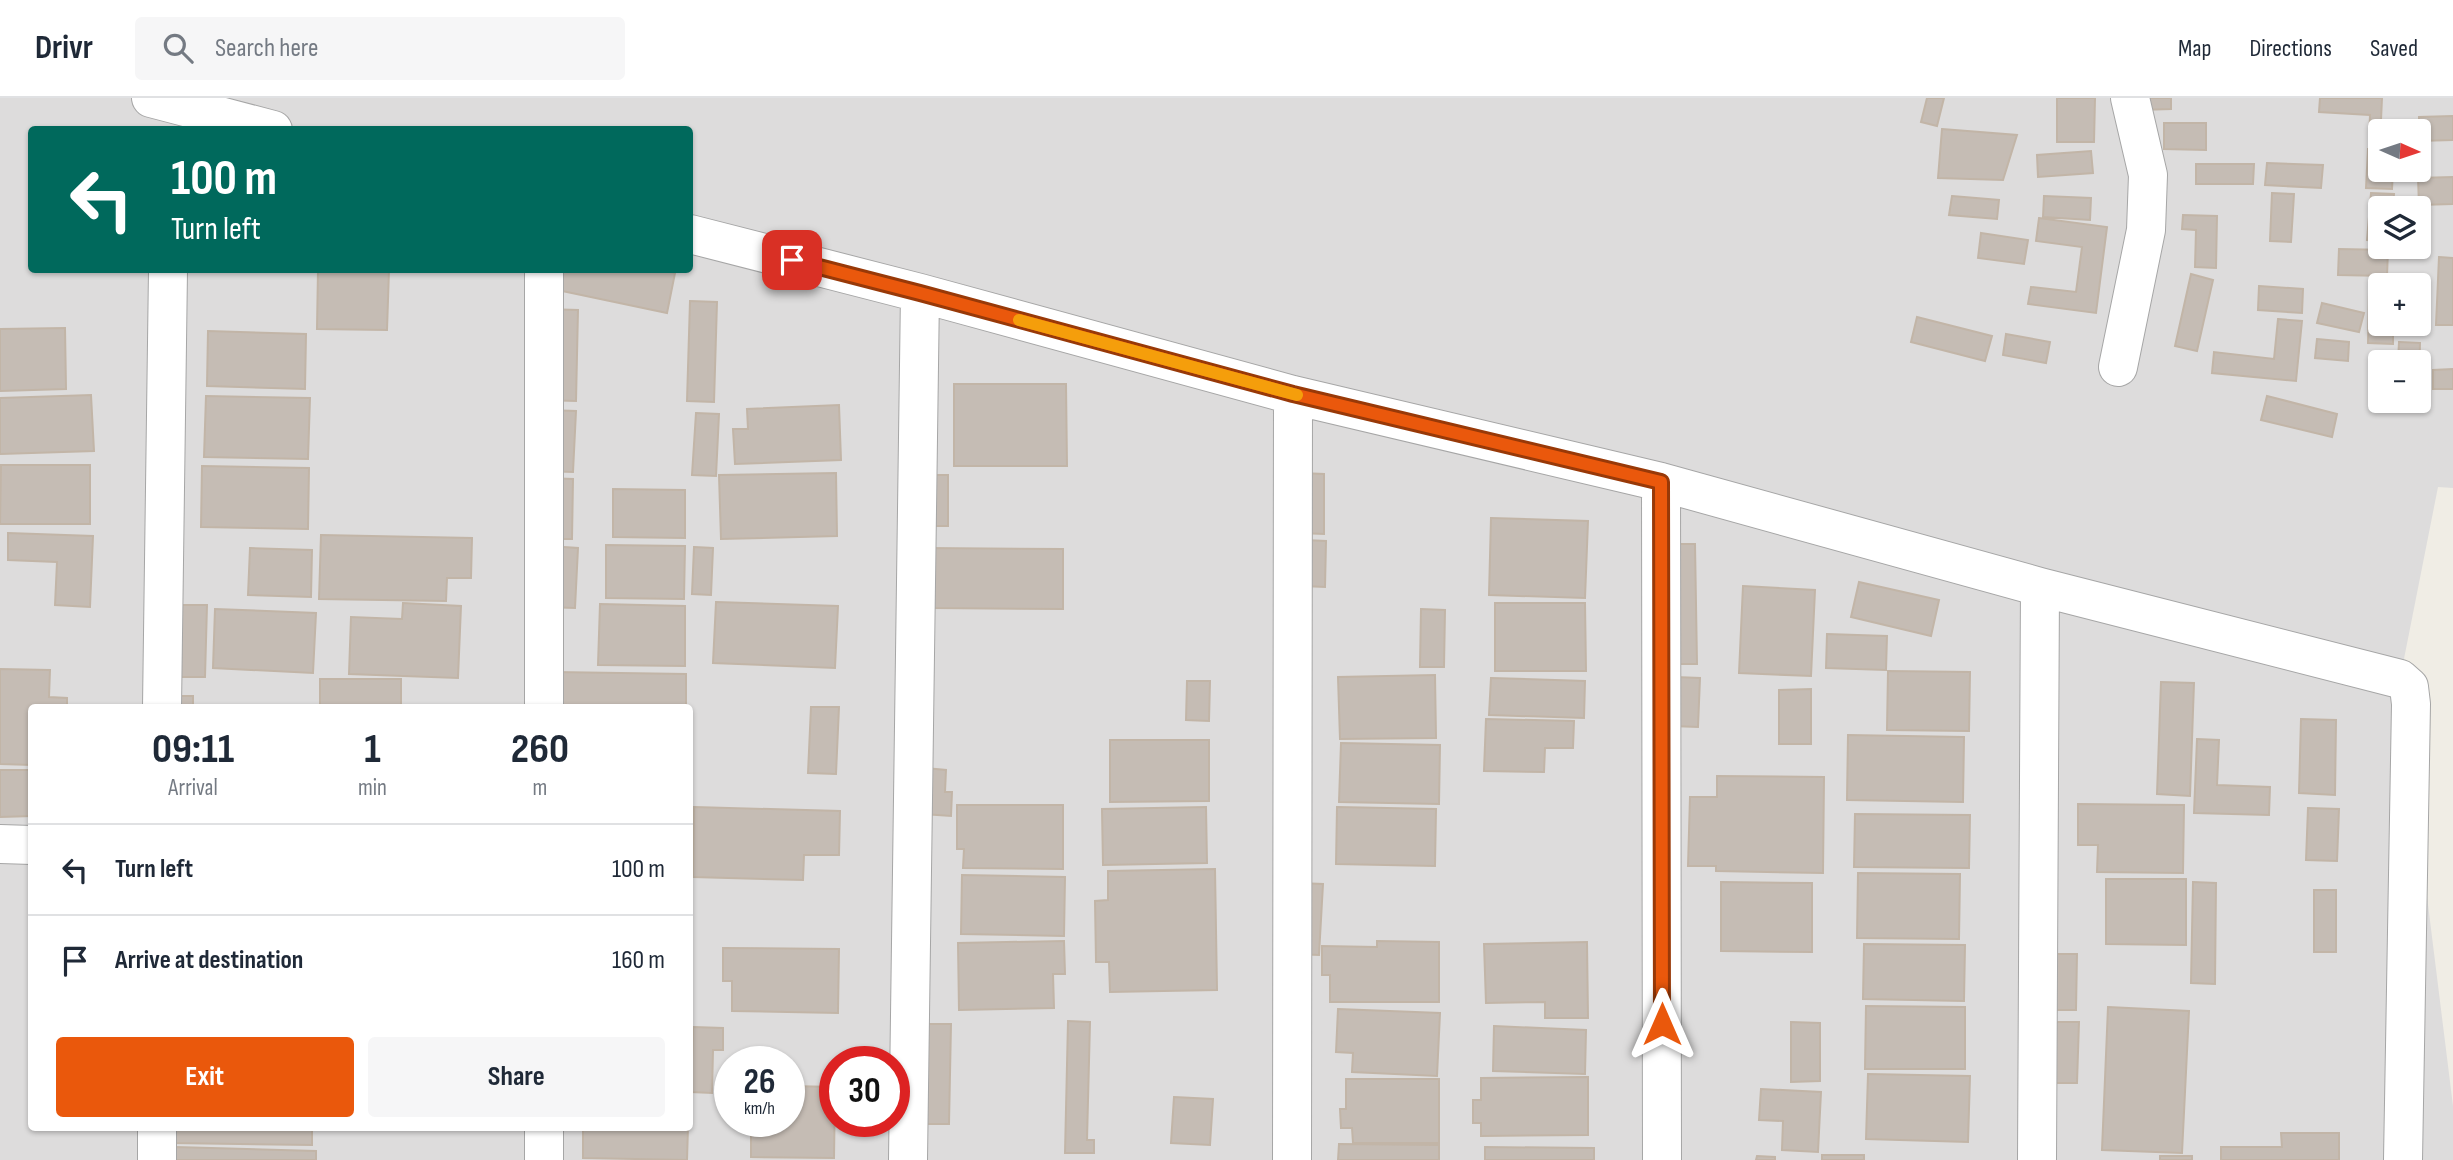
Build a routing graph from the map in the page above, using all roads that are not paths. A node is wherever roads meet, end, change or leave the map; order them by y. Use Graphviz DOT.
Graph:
graph roads {
  1 [pos="2130,98"];
  2 [pos="164,110"];
  3 [pos="252,126"];
  4 [pos="693,235"];
  5 [pos="168,273"];
  6 [pos="544,273"];
  7 [pos="920,293"];
  8 [pos="2118,367"];
  9 [pos="1293,394"];
  10 [pos="1661,482"];
  11 [pos="2040,587"];
  12 [pos="162,704"];
  13 [pos="544,704"];
  14 [pos="0,844"];
  15 [pos="28,845"];
  16 [pos="157,1131"];
  17 [pos="544,1131"];
  18 [pos="157,1160"];
  19 [pos="544,1160"];
  20 [pos="908,1160"];
  21 [pos="1292,1160"];
  22 [pos="1662,1160"];
  23 [pos="2037,1160"];
  24 [pos="2403,1160"];
  1 -- 8 [label="street"];
  2 -- 3 [label="street"];
  4 -- 7 [label="street"];
  5 -- 12 [label="street"];
  6 -- 13 [label="street"];
  7 -- 9 [label="street"];
  7 -- 20 [label="street"];
  9 -- 10 [label="street"];
  9 -- 21 [label="street"];
  10 -- 11 [label="street"];
  10 -- 22 [label="street"];
  11 -- 23 [label="street"];
  11 -- 24 [label="street"];
  14 -- 15 [label="street"];
  16 -- 18 [label="street"];
  17 -- 19 [label="street"];
}
